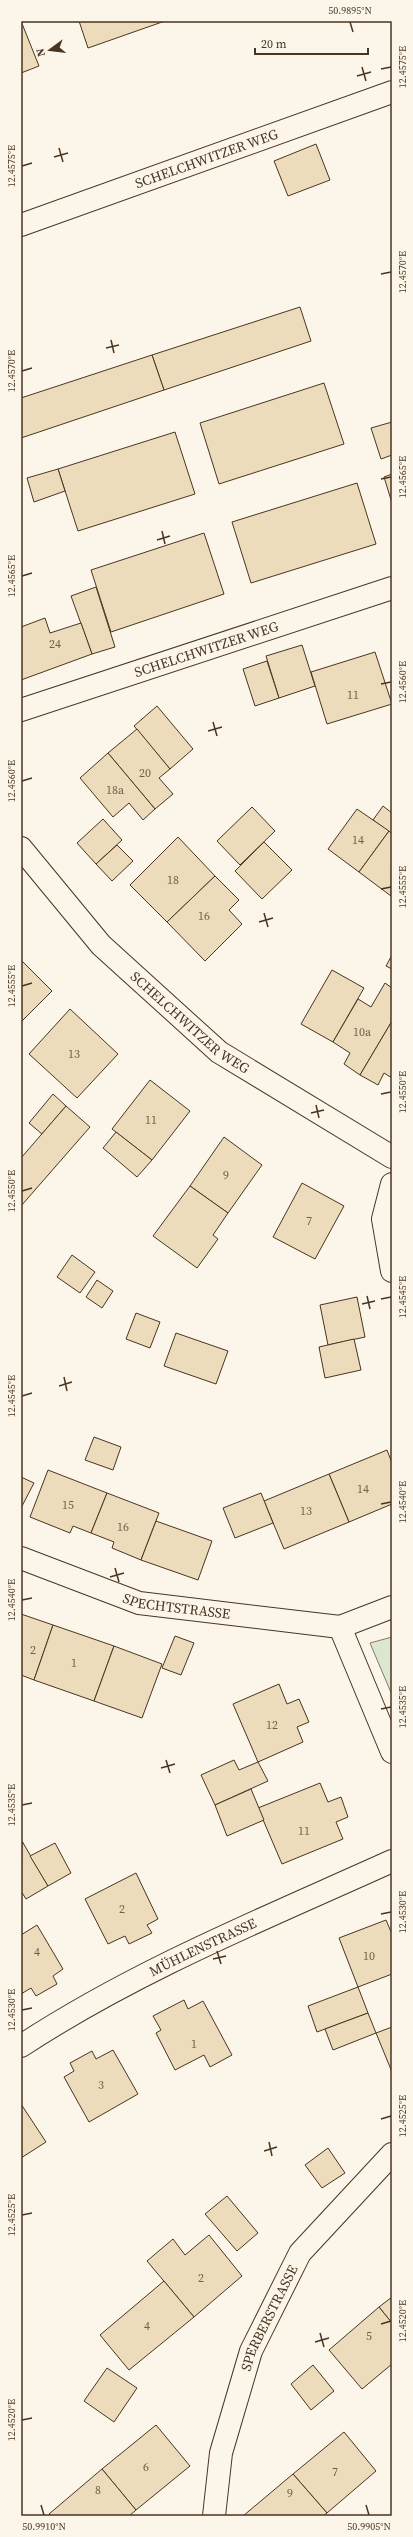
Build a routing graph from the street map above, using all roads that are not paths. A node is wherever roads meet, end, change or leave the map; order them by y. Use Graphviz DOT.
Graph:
graph roads {
  1 [pos="392,92"];
  2 [pos="21,225"];
  3 [pos="392,588"];
  4 [pos="21,710"];
  5 [pos="21,848"];
  6 [pos="392,1157"];
  7 [pos="392,1184"];
  8 [pos="392,1271"];
  9 [pos="21,1558"];
  10 [pos="392,1607"];
  11 [pos="340,1627"];
  12 [pos="392,1752"];
  13 [pos="392,1861"];
  14 [pos="21,2046"];
  15 [pos="392,2154"];
  16 [pos="214,2516"];
  1 -- 2 [label="street, SCHELCHWITZER WEG"];
  3 -- 4 [label="street, SCHELCHWITZER WEG"];
  5 -- 6 [label="street, SCHELCHWITZER WEG"];
  7 -- 8 [label="street"];
  9 -- 11 [label="street, SPECHTSTRASSE"];
  10 -- 11 [label="street"];
  11 -- 12 [label="street"];
  13 -- 14 [label="street, MÜHLENSTRASSE"];
  15 -- 16 [label="street, SPERBERSTRASSE"];
}
